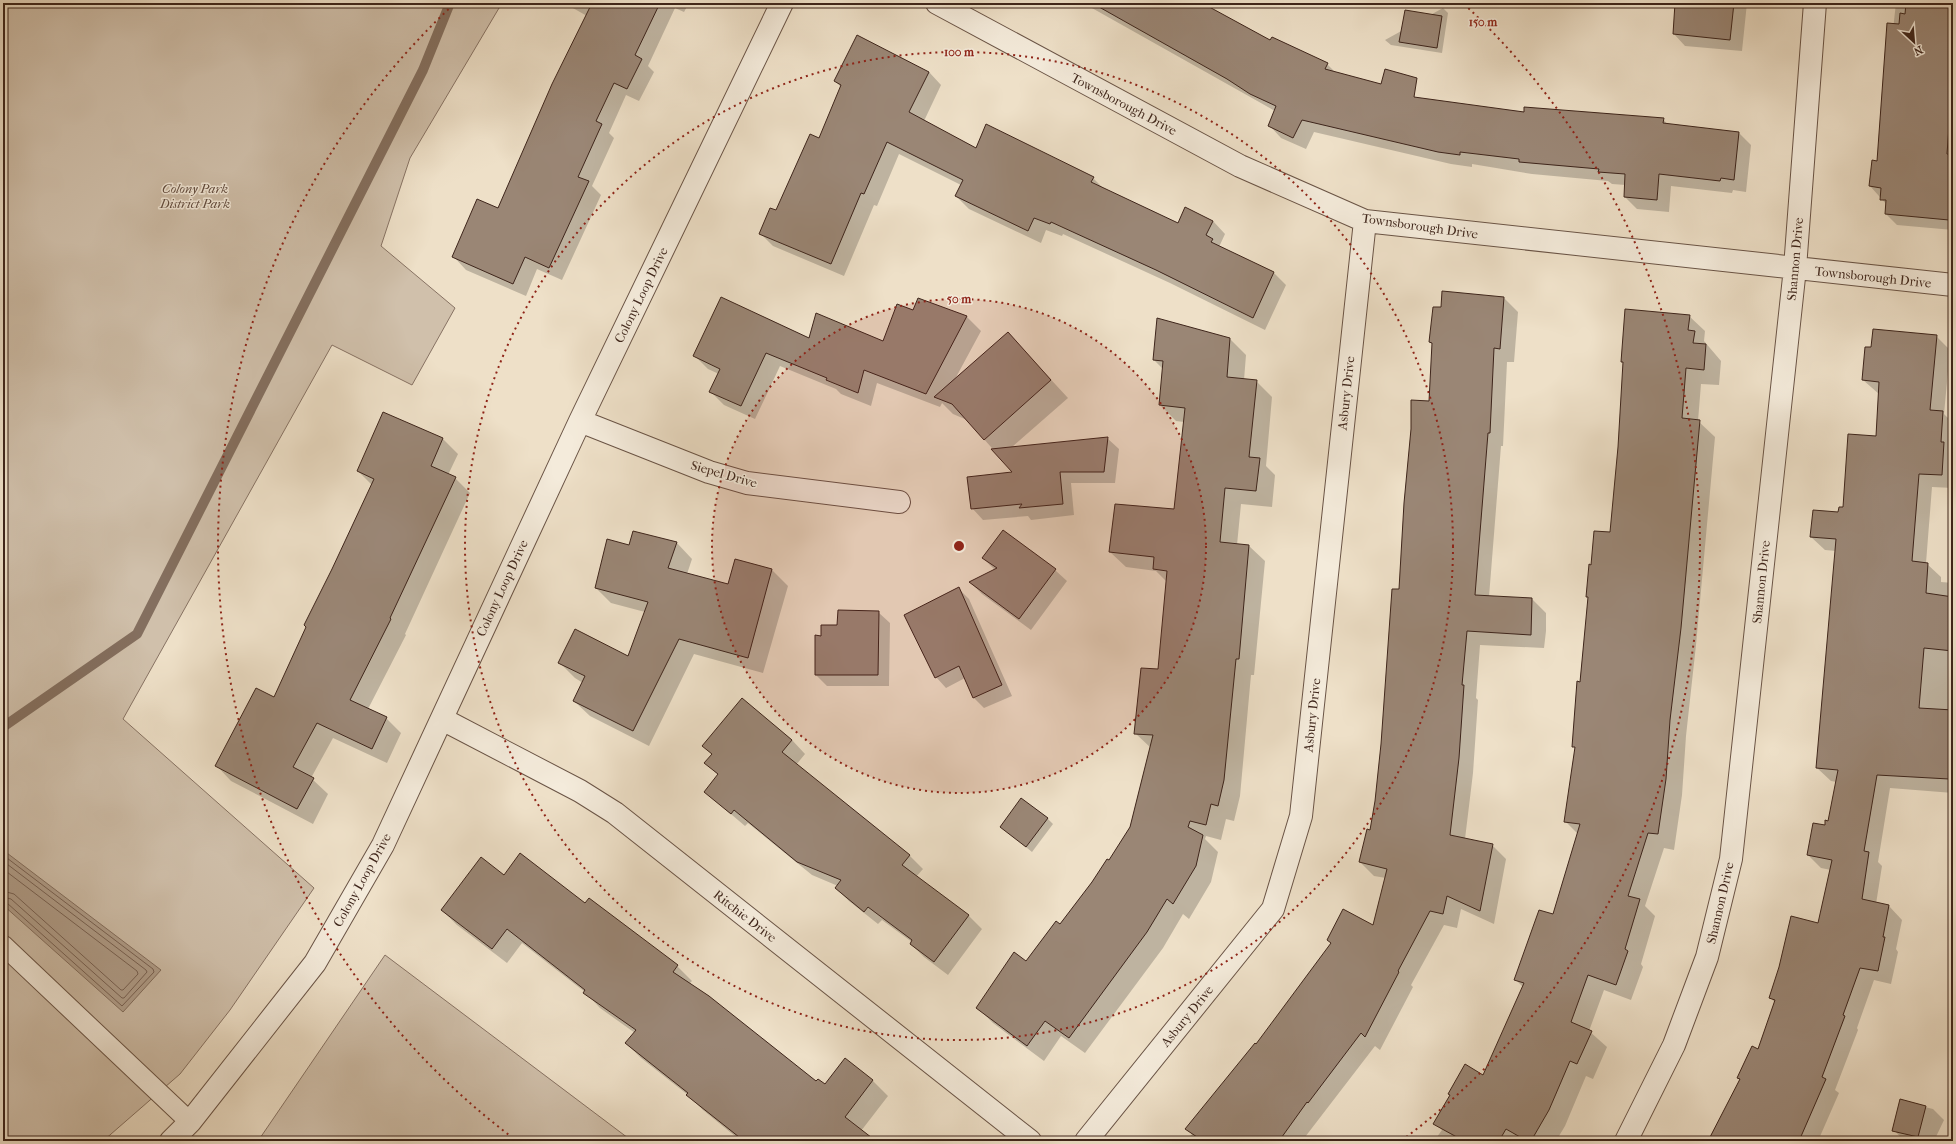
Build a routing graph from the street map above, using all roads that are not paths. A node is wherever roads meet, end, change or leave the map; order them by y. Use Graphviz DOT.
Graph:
graph roads {
  1 [pos="782,3"];
  2 [pos="937,3"];
  3 [pos="1815,3"];
  4 [pos="1365,221"];
  5 [pos="1795,268"];
  6 [pos="1953,285"];
  7 [pos="580,421"];
  8 [pos="899,502"];
  9 [pos="442,719"];
  10 [pos="3,945"];
  11 [pos="190,1122"];
  12 [pos="171,1141"];
  13 [pos="1030,1141"];
  14 [pos="1086,1141"];
  15 [pos="1626,1141"];
  1 -- 7 [label="street, Colony Loop Drive"];
  2 -- 4 [label="street, Townsborough Drive"];
  3 -- 5 [label="street, Shannon Drive"];
  4 -- 5 [label="street, Townsborough Drive"];
  4 -- 14 [label="street, Asbury Drive"];
  5 -- 6 [label="street, Townsborough Drive"];
  5 -- 15 [label="street, Shannon Drive"];
  7 -- 8 [label="street, Siepel Drive"];
  7 -- 9 [label="street, Colony Loop Drive"];
  9 -- 11 [label="street, Colony Loop Drive"];
  9 -- 13 [label="street, Ritchie Drive"];
  10 -- 11 [label="lane"];
  11 -- 12 [label="street, Colony Loop Drive"];
}
